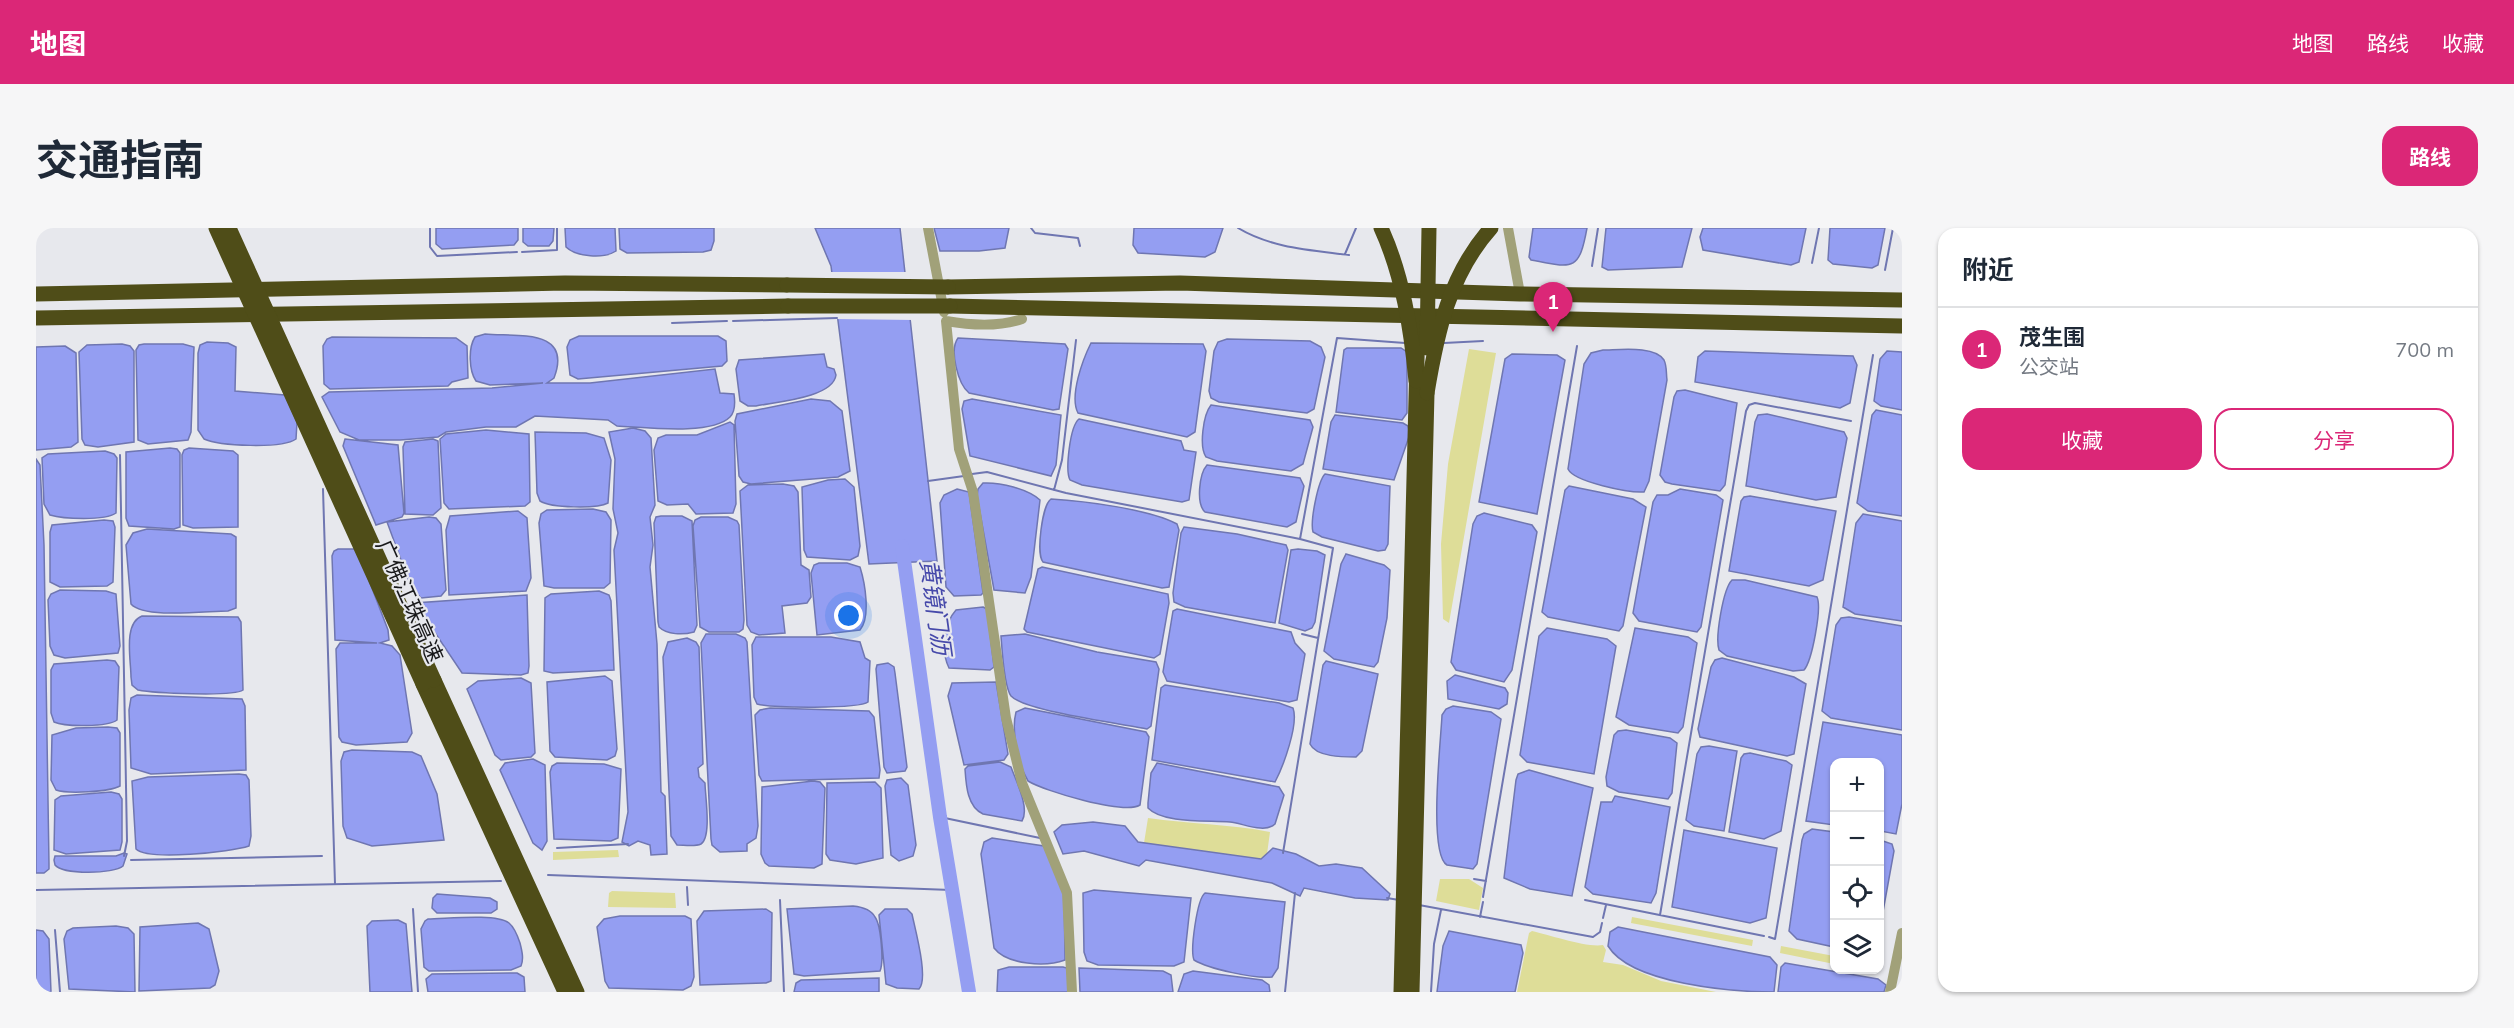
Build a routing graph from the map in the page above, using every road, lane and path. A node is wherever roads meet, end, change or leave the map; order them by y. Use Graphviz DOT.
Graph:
graph roads {
  1 [pos="216,228"];
  2 [pos="229,228"];
  3 [pos="927,228"];
  4 [pos="1381,228"];
  5 [pos="1420,228"];
  6 [pos="1429,228"];
  7 [pos="1491,228"];
  8 [pos="1508,228"];
  9 [pos="679,283"];
  10 [pos="36,294"];
  11 [pos="1520,294"];
  12 [pos="1902,300"];
  13 [pos="680,308"];
  14 [pos="1902,309"];
  15 [pos="948,313"];
  16 [pos="36,318"];
  17 [pos="1022,320"];
  18 [pos="1902,321"];
  19 [pos="1902,326"];
  20 [pos="1416,381"];
  21 [pos="1427,393"];
  22 [pos="1419,486"];
  23 [pos="428,682"];
  24 [pos="1902,933"];
  25 [pos="565,992"];
  26 [pos="577,992"];
  27 [pos="1072,992"];
  28 [pos="1401,992"];
  29 [pos="1412,992"];
  30 [pos="1890,992"];
  1 -- 23 [label="highway, 广佛江珠高速, bridge"];
  2 -- 23 [label="highway, 广佛江珠高速, bridge"];
  3 -- 15 [label="street"];
  4 -- 20 [label="highway, bridge"];
  5 -- 20 [label="highway, bridge"];
  6 -- 21 [label="highway, bridge"];
  7 -- 21 [label="highway, bridge"];
  8 -- 11 [label="street"];
  9 -- 10 [label="highway"];
  9 -- 11 [label="highway, bridge"];
  9 -- 13 [label="highway"];
  11 -- 12 [label="highway"];
  13 -- 15 [label="highway, bridge"];
  13 -- 16 [label="highway"];
  14 -- 18 [label="highway"];
  15 -- 17 [label="street"];
  15 -- 19 [label="highway"];
  15 -- 27 [label="street"];
  20 -- 22 [label="highway"];
  21 -- 22 [label="highway"];
  22 -- 28 [label="highway"];
  22 -- 29 [label="highway"];
  23 -- 25 [label="highway, 广佛江珠高速"];
  23 -- 26 [label="highway, 广佛江珠高速"];
  24 -- 30 [label="street"];
}
